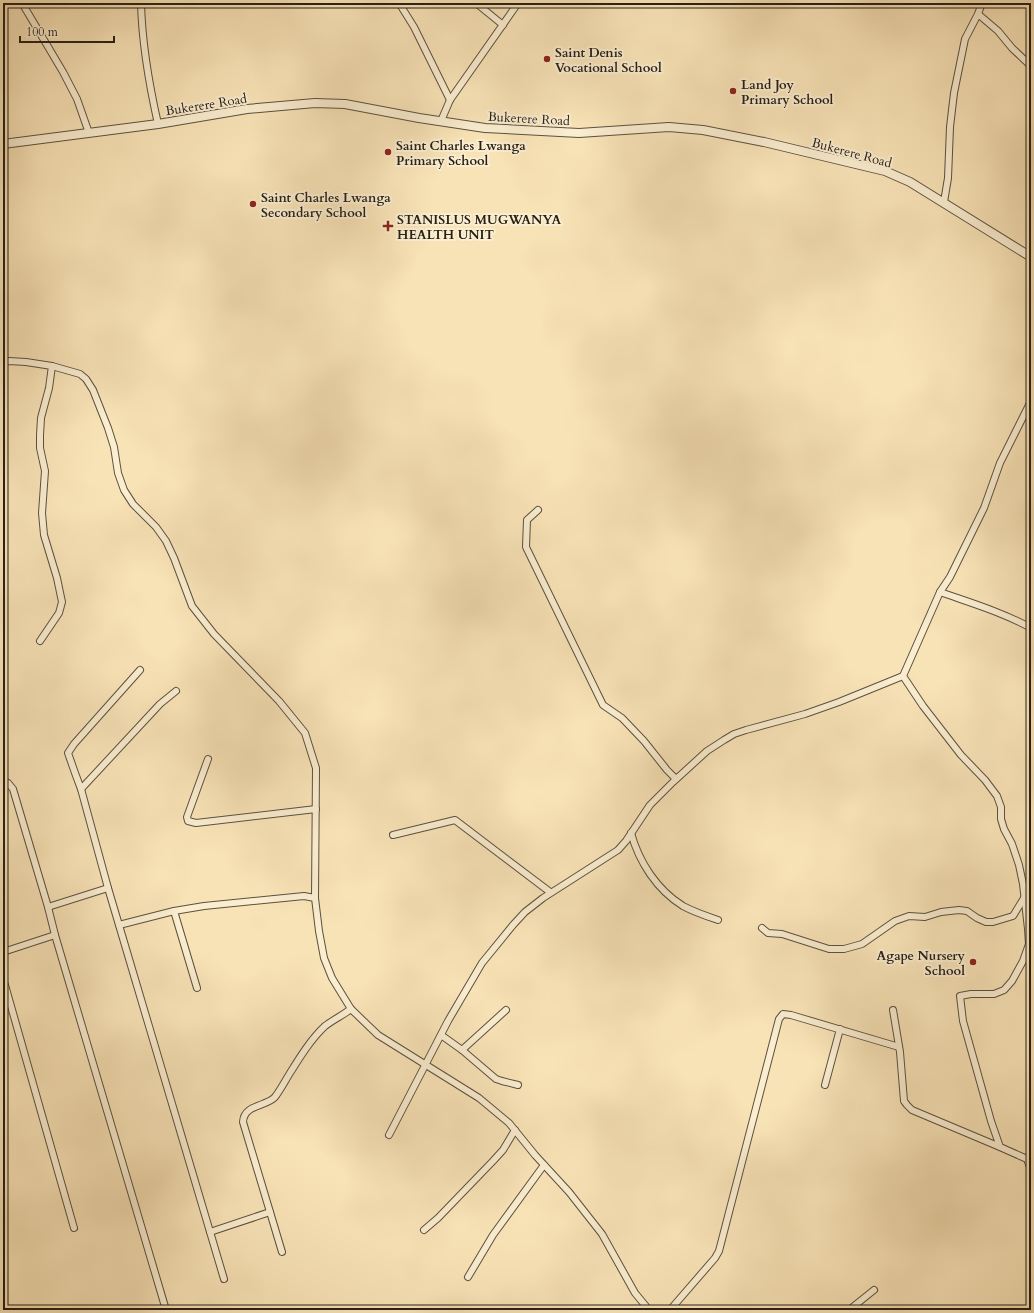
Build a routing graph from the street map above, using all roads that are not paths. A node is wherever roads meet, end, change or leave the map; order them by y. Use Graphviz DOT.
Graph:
graph roads {
  1 [pos="22,3"];
  2 [pos="141,3"];
  3 [pos="399,3"];
  4 [pos="476,3"];
  5 [pos="518,3"];
  6 [pos="982,3"];
  7 [pos="978,14"];
  8 [pos="503,26"];
  9 [pos="1031,66"];
  10 [pos="450,100"];
  11 [pos="441,121"];
  12 [pos="158,124"];
  13 [pos="89,132"];
  14 [pos="3,144"];
  15 [pos="944,202"];
  16 [pos="1031,257"];
  17 [pos="3,363"];
  18 [pos="52,366"];
  19 [pos="1031,401"];
  20 [pos="538,510"];
  21 [pos="940,592"];
  22 [pos="1031,628"];
  23 [pos="40,641"];
  24 [pos="140,670"];
  25 [pos="903,676"];
  26 [pos="176,691"];
  27 [pos="208,759"];
  28 [pos="677,778"];
  29 [pos="3,781"];
  30 [pos="82,789"];
  31 [pos="316,809"];
  32 [pos="631,833"];
  33 [pos="393,835"];
  34 [pos="108,888"];
  35 [pos="550,892"];
  36 [pos="315,898"];
  37 [pos="1024,898"];
  38 [pos="48,907"];
  39 [pos="174,911"];
  40 [pos="718,920"];
  41 [pos="120,925"];
  42 [pos="762,928"];
  43 [pos="55,935"];
  44 [pos="3,952"];
  45 [pos="3,978"];
  46 [pos="197,988"];
  47 [pos="351,1009"];
  48 [pos="506,1010"];
  49 [pos="894,1010"];
  50 [pos="840,1029"];
  51 [pos="441,1035"];
  52 [pos="899,1047"];
  53 [pos="462,1050"];
  54 [pos="425,1064"];
  55 [pos="518,1085"];
  56 [pos="825,1085"];
  57 [pos="515,1130"];
  58 [pos="389,1135"];
  59 [pos="1000,1147"];
  60 [pos="544,1165"];
  61 [pos="1031,1170"];
  62 [pos="270,1212"];
  63 [pos="74,1228"];
  64 [pos="424,1230"];
  65 [pos="210,1232"];
  66 [pos="282,1252"];
  67 [pos="468,1277"];
  68 [pos="224,1279"];
  69 [pos="874,1290"];
  70 [pos="166,1310"];
  71 [pos="648,1310"];
  72 [pos="670,1310"];
  73 [pos="849,1310"];
  1 -- 13 [label="street"];
  2 -- 12 [label="street"];
  3 -- 10 [label="street"];
  4 -- 8 [label="street"];
  5 -- 8 [label="street"];
  6 -- 7 [label="street"];
  7 -- 9 [label="street"];
  7 -- 15 [label="street"];
  8 -- 10 [label="street"];
  10 -- 11 [label="street"];
  11 -- 12 [label="street, Bukerere Road"];
  11 -- 15 [label="street, Bukerere Road"];
  12 -- 13 [label="street, Bukerere Road"];
  13 -- 14 [label="street, Bukerere Road"];
  15 -- 16 [label="street, Bukerere Road"];
  17 -- 18 [label="street"];
  18 -- 23 [label="street"];
  18 -- 31 [label="street"];
  19 -- 21 [label="street"];
  20 -- 28 [label="street"];
  21 -- 22 [label="street"];
  21 -- 25 [label="street"];
  24 -- 30 [label="street"];
  25 -- 28 [label="street"];
  25 -- 37 [label="street"];
  26 -- 30 [label="street"];
  27 -- 31 [label="street"];
  28 -- 32 [label="street"];
  29 -- 38 [label="street"];
  30 -- 34 [label="street"];
  31 -- 36 [label="street"];
  32 -- 35 [label="street"];
  32 -- 40 [label="street"];
  33 -- 35 [label="street"];
  34 -- 38 [label="street"];
  34 -- 41 [label="street"];
  35 -- 51 [label="street"];
  36 -- 39 [label="street"];
  36 -- 47 [label="street"];
  37 -- 42 [label="street"];
  37 -- 59 [label="street"];
  38 -- 43 [label="street"];
  39 -- 41 [label="street"];
  39 -- 46 [label="street"];
  41 -- 65 [label="street"];
  43 -- 44 [label="street"];
  43 -- 70 [label="street"];
  45 -- 63 [label="street"];
  47 -- 54 [label="street"];
  47 -- 62 [label="street"];
  48 -- 53 [label="street"];
  49 -- 52 [label="street"];
  50 -- 52 [label="street"];
  50 -- 56 [label="street"];
  50 -- 72 [label="street"];
  51 -- 53 [label="street"];
  51 -- 54 [label="street"];
  52 -- 59 [label="street"];
  53 -- 55 [label="street"];
  54 -- 57 [label="street"];
  54 -- 58 [label="street"];
  57 -- 60 [label="street"];
  57 -- 64 [label="street"];
  59 -- 61 [label="street"];
  60 -- 67 [label="street"];
  60 -- 71 [label="street"];
  62 -- 65 [label="street"];
  62 -- 66 [label="street"];
  65 -- 68 [label="street"];
  69 -- 73 [label="street"];
}
